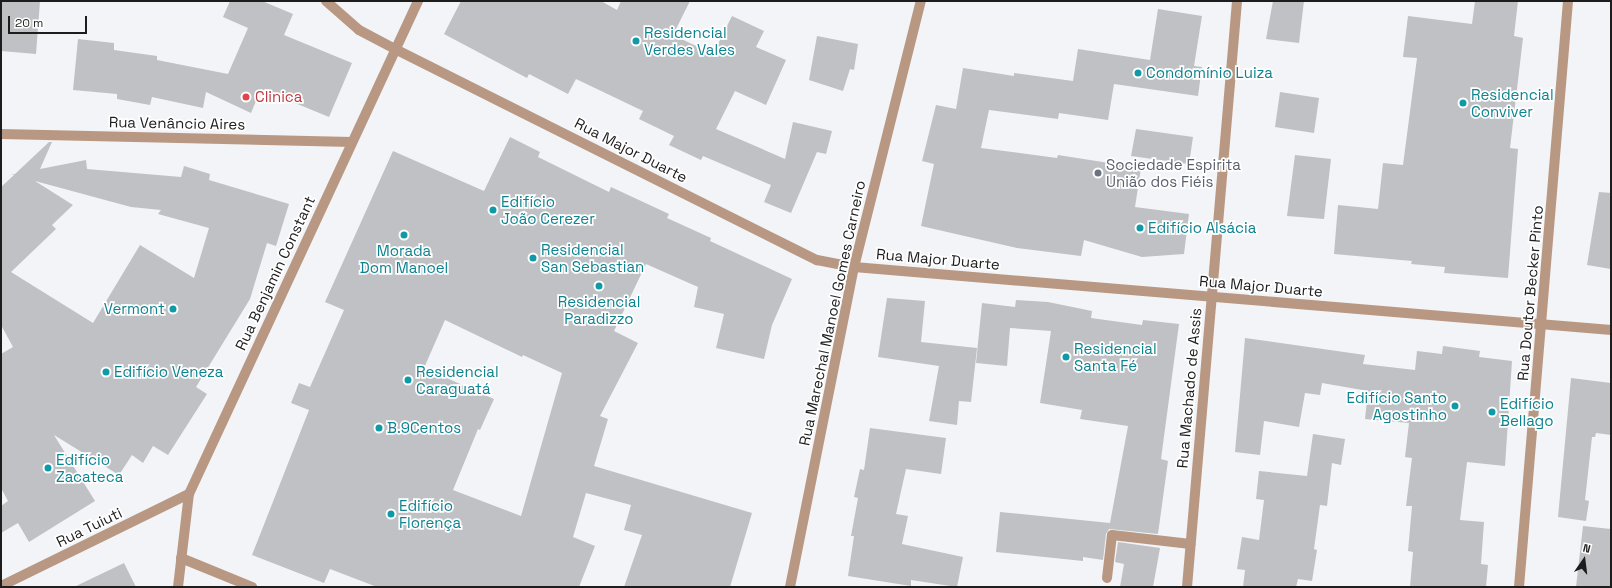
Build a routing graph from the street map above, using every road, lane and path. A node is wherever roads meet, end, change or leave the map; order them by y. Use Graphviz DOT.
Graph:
graph roads {
  1 [pos="326,1"];
  2 [pos="418,1"];
  3 [pos="921,1"];
  4 [pos="1237,1"];
  5 [pos="1568,1"];
  6 [pos="395,50"];
  7 [pos="1,134"];
  8 [pos="352,142"];
  9 [pos="854,268"];
  10 [pos="1211,297"];
  11 [pos="1543,325"];
  12 [pos="1611,330"];
  13 [pos="188,494"];
  14 [pos="1190,544"];
  15 [pos="181,558"];
  16 [pos="1107,578"];
  17 [pos="1,586"];
  18 [pos="178,587"];
  19 [pos="252,587"];
  20 [pos="790,587"];
  21 [pos="1187,587"];
  22 [pos="1519,587"];
  1 -- 6 [label="street, Rua Major Duarte"];
  2 -- 6 [label="street, Rua Benjamin Constant"];
  3 -- 9 [label="street, Rua Marechal Manoel Gomes Carneiro"];
  4 -- 10 [label="street, Rua Machado de Assis"];
  5 -- 11 [label="street, Rua Doutor Becker Pinto"];
  6 -- 8 [label="street, Rua Benjamin Constant"];
  6 -- 9 [label="street, Rua Major Duarte"];
  7 -- 8 [label="street, Rua Venâncio Aires"];
  8 -- 13 [label="street, Rua Benjamin Constant"];
  9 -- 10 [label="street, Rua Major Duarte"];
  9 -- 20 [label="street, Rua Marechal Manoel Gomes Carneiro"];
  10 -- 11 [label="street, Rua Major Duarte"];
  10 -- 14 [label="street, Rua Machado de Assis"];
  11 -- 12 [label="street, Rua Major Duarte"];
  11 -- 22 [label="street, Rua Doutor Becker Pinto"];
  13 -- 15 [label="street, Rua Benjamin Constant"];
  13 -- 17 [label="street, Rua Tuiuti"];
  14 -- 16 [label="street"];
  14 -- 21 [label="street, Rua Machado de Assis"];
  15 -- 18 [label="street, Rua Benjamin Constant"];
  15 -- 19 [label="street"];
}
